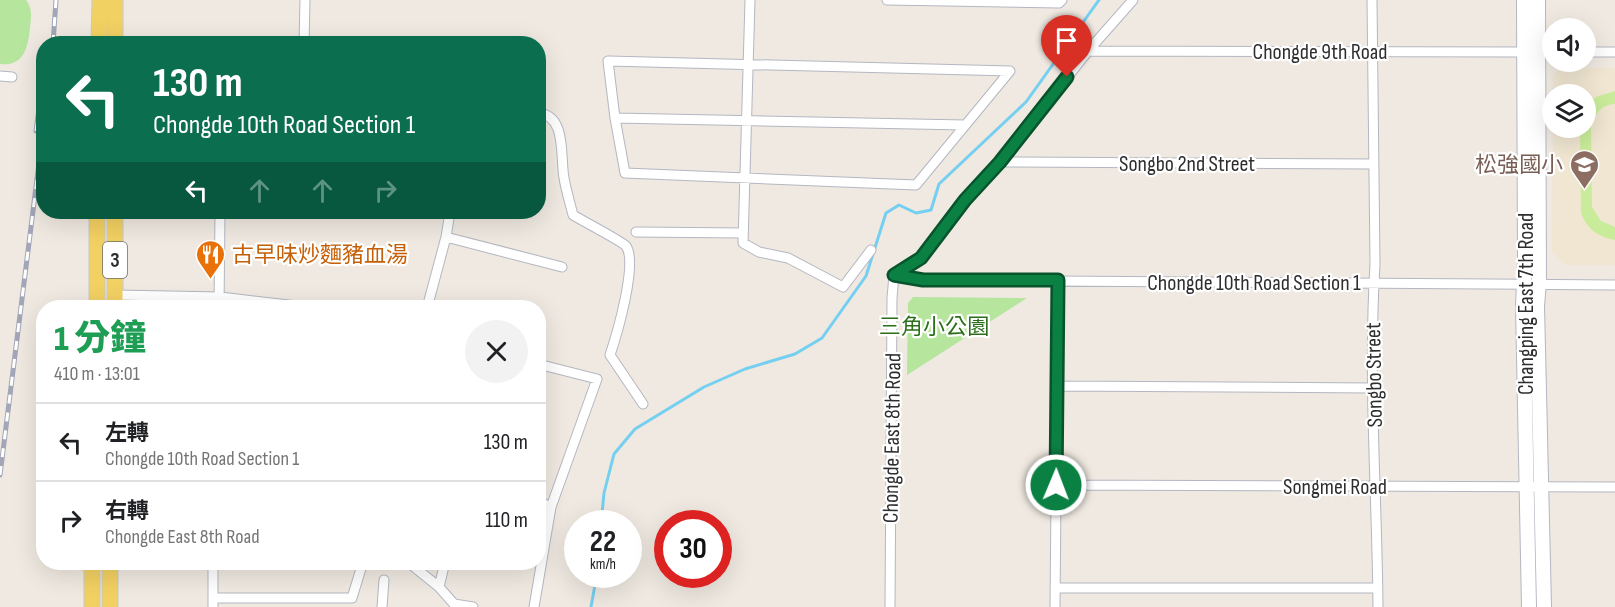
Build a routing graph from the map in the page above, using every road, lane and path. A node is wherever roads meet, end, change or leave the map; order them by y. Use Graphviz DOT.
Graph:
graph roads {
  1 [pos="100,0"];
  2 [pos="115,0"];
  3 [pos="304,0"];
  4 [pos="750,0"];
  5 [pos="887,0"];
  6 [pos="1133,0"];
  7 [pos="1372,0"];
  8 [pos="1524,0"];
  9 [pos="1538,0"];
  10 [pos="1061,2"];
  11 [pos="99,36"];
  12 [pos="115,36"];
  13 [pos="304,36"];
  14 [pos="1088,51"];
  15 [pos="1373,51"];
  16 [pos="1539,51"];
  17 [pos="1596,52"];
  18 [pos="1615,52"];
  19 [pos="748,64"];
  20 [pos="0,76"];
  21 [pos="12,77"];
  22 [pos="546,113"];
  23 [pos="615,118"];
  24 [pos="746,121"];
  25 [pos="965,125"];
  26 [pos="1000,162"];
  27 [pos="1374,164"];
  28 [pos="744,178"];
  29 [pos="97,219"];
  30 [pos="115,219"];
  31 [pos="220,219"];
  32 [pos="449,219"];
  33 [pos="636,232"];
  34 [pos="743,233"];
  35 [pos="446,237"];
  36 [pos="871,250"];
  37 [pos="562,267"];
  38 [pos="894,275"];
  39 [pos="1058,280"];
  40 [pos="1374,283"];
  41 [pos="1532,283"];
  42 [pos="1615,285"];
  43 [pos="220,297"];
  44 [pos="97,300"];
  45 [pos="116,300"];
  46 [pos="142,300"];
  47 [pos="220,300"];
  48 [pos="246,300"];
  49 [pos="429,300"];
  50 [pos="546,366"];
  51 [pos="1056,386"];
  52 [pos="1372,388"];
  53 [pos="643,404"];
  54 [pos="1056,485"];
  55 [pos="1375,486"];
  56 [pos="1534,486"];
  57 [pos="1615,487"];
  58 [pos="546,505"];
  59 [pos="551,507"];
  60 [pos="546,536"];
  61 [pos="92,570"];
  62 [pos="110,570"];
  63 [pos="213,570"];
  64 [pos="361,570"];
  65 [pos="418,570"];
  66 [pos="443,570"];
  67 [pos="540,570"];
  68 [pos="384,580"];
  69 [pos="439,587"];
  70 [pos="1055,588"];
  71 [pos="1378,588"];
  72 [pos="213,602"];
  73 [pos="454,605"];
  74 [pos="92,607"];
  75 [pos="110,607"];
  76 [pos="382,607"];
  77 [pos="473,607"];
  78 [pos="534,607"];
  79 [pos="890,607"];
  80 [pos="1055,607"];
  81 [pos="1378,607"];
  82 [pos="1529,607"];
  83 [pos="1544,607"];
  1 -- 11 [label="main road"];
  2 -- 12 [label="main road"];
  3 -- 13 [label="street"];
  4 -- 19 [label="street"];
  5 -- 10 [label="street"];
  6 -- 14 [label="street"];
  7 -- 15 [label="street, Songbo Street"];
  8 -- 16 [label="street, Changping East 7th Road"];
  9 -- 16 [label="street, Changping East 7th Road"];
  14 -- 15 [label="street, Chongde 9th Road"];
  14 -- 26 [label="street"];
  15 -- 16 [label="street, Chongde 9th Road"];
  15 -- 27 [label="street, Songbo Street"];
  16 -- 41 [label="street, Changping East 7th Road"];
  17 -- 18 [label="street"];
  19 -- 23 [label="street"];
  19 -- 24 [label="street"];
  19 -- 25 [label="street"];
  20 -- 21 [label="street"];
  22 -- 53 [label="street"];
  23 -- 24 [label="street"];
  23 -- 28 [label="street"];
  24 -- 25 [label="street"];
  24 -- 28 [label="street"];
  25 -- 28 [label="street"];
  26 -- 27 [label="street, Songbo 2nd Street"];
  26 -- 38 [label="street"];
  27 -- 40 [label="street, Songbo Street"];
  28 -- 34 [label="street"];
  29 -- 44 [label="main road, 3"];
  30 -- 45 [label="main road, 3"];
  31 -- 43 [label="street"];
  32 -- 35 [label="street"];
  33 -- 34 [label="street"];
  34 -- 36 [label="street"];
  35 -- 37 [label="street"];
  35 -- 49 [label="street"];
  38 -- 39 [label="street, Chongde 10th Road Section 1"];
  38 -- 79 [label="street, Chongde East 8th Road"];
  39 -- 40 [label="street, Chongde 10th Road Section 1"];
  39 -- 51 [label="street"];
  40 -- 41 [label="street, Chongde 10th Road Section 1"];
  40 -- 52 [label="street, Songbo Street"];
  41 -- 42 [label="street, Chongde 10th Road Section 1"];
  41 -- 56 [label="street, Changping East 7th Road"];
  43 -- 46 [label="street"];
  43 -- 47 [label="street"];
  43 -- 48 [label="street"];
  50 -- 59 [label="street"];
  51 -- 52 [label="street"];
  51 -- 54 [label="street"];
  52 -- 55 [label="street, Songbo Street"];
  54 -- 55 [label="street, Songmei Road"];
  54 -- 70 [label="street"];
  55 -- 56 [label="street, Songmei Road"];
  55 -- 71 [label="street, Songbo Street"];
  56 -- 57 [label="street, Songmei Road"];
  56 -- 82 [label="street, Changping East 7th Road"];
  56 -- 83 [label="street, Changping East 7th Road"];
  58 -- 59 [label="street"];
  59 -- 60 [label="street"];
  61 -- 74 [label="main road"];
  62 -- 75 [label="main road"];
  63 -- 72 [label="street"];
  64 -- 72 [label="street"];
  65 -- 69 [label="street"];
  66 -- 69 [label="street"];
  67 -- 78 [label="street"];
  68 -- 76 [label="street"];
  69 -- 73 [label="street"];
  70 -- 71 [label="street"];
  70 -- 80 [label="street"];
  71 -- 81 [label="street, Songbo Street"];
  73 -- 77 [label="street"];
}
